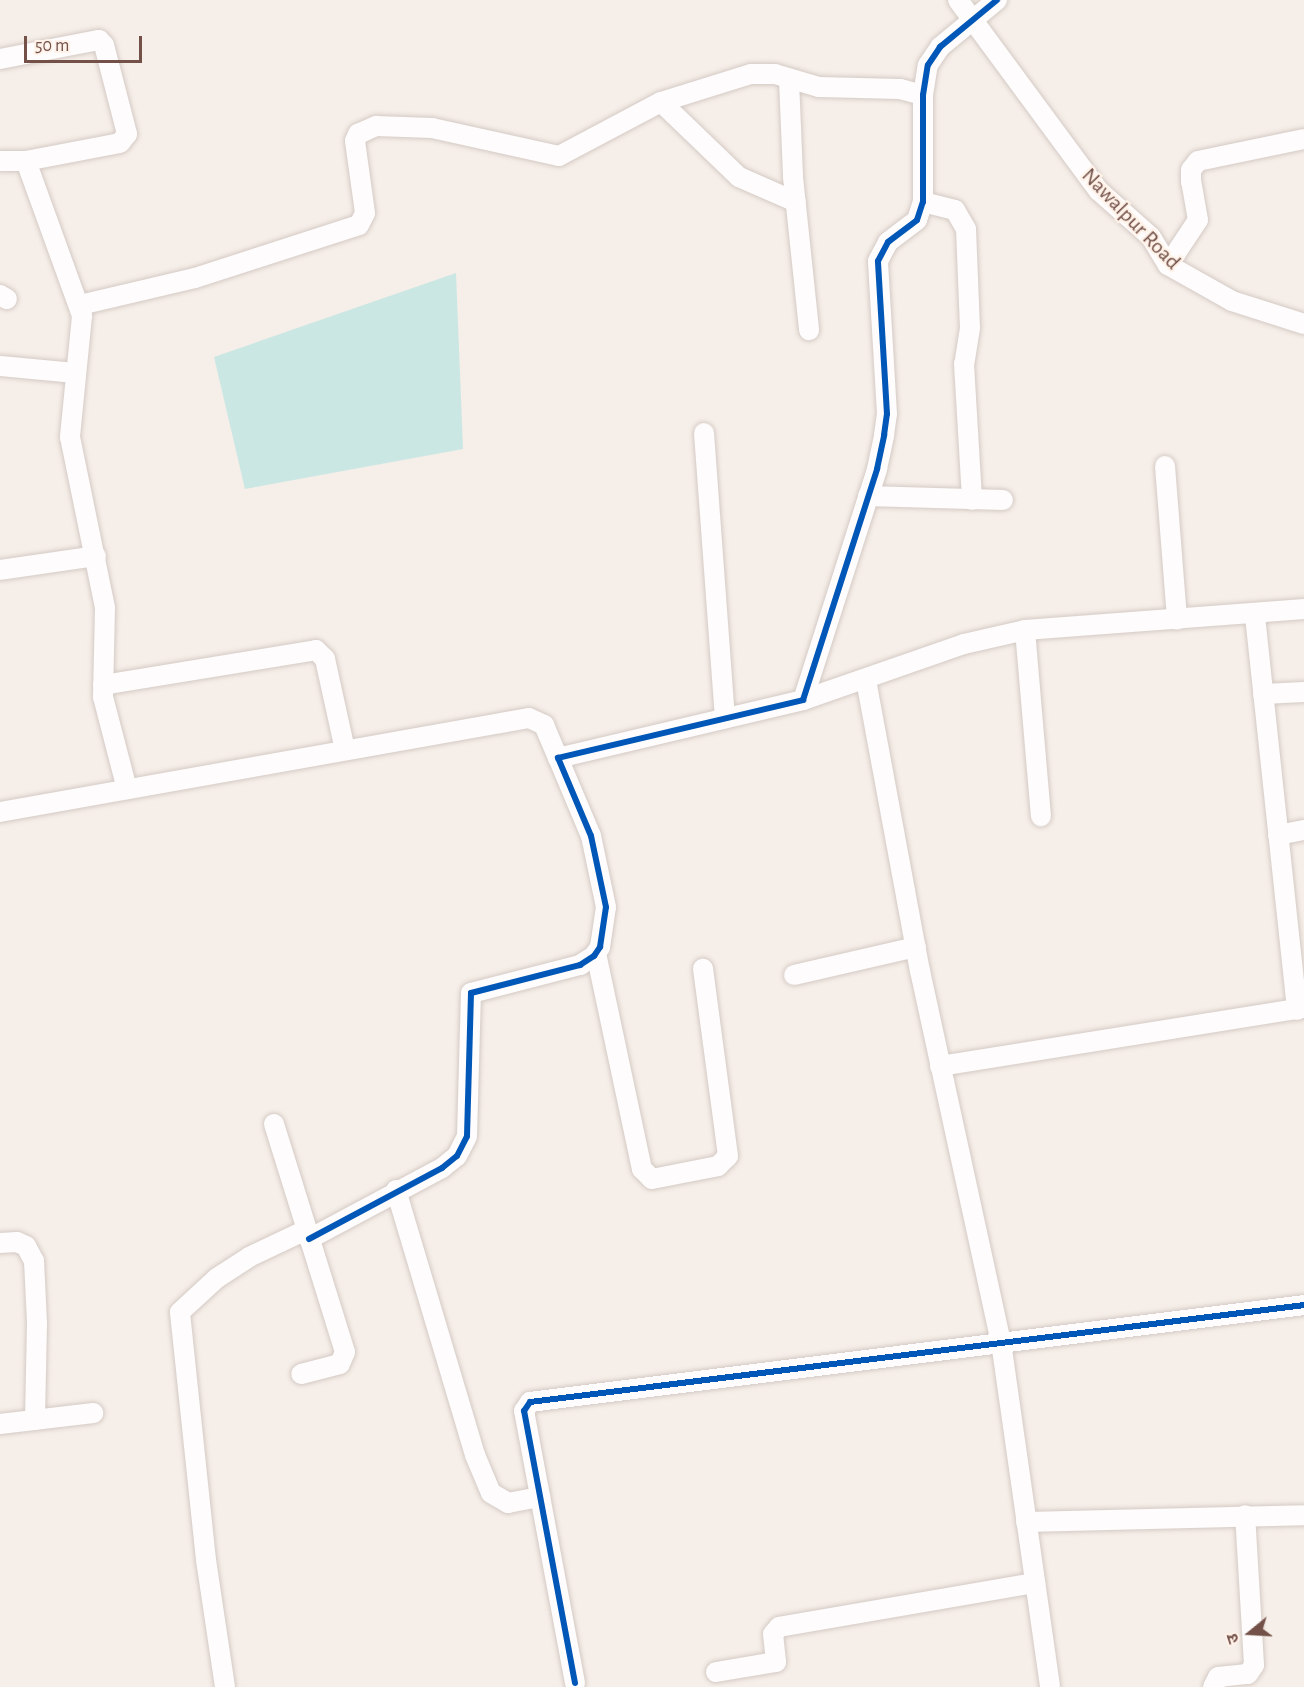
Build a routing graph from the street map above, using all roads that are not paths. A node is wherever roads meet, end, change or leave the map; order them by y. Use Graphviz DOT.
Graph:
graph roads {
  1 [pos="958,0"];
  2 [pos="997,0"];
  3 [pos="971,19"];
  4 [pos="0,59"];
  5 [pos="789,80"];
  6 [pos="923,95"];
  7 [pos="661,102"];
  8 [pos="1304,140"];
  9 [pos="0,161"];
  10 [pos="26,161"];
  11 [pos="796,202"];
  12 [pos="923,202"];
  13 [pos="1168,265"];
  14 [pos="80,305"];
  15 [pos="1304,324"];
  16 [pos="809,330"];
  17 [pos="0,366"];
  18 [pos="76,373"];
  19 [pos="704,433"];
  20 [pos="1165,466"];
  21 [pos="867,496"];
  22 [pos="972,500"];
  23 [pos="1003,500"];
  24 [pos="96,556"];
  25 [pos="0,570"];
  26 [pos="1304,609"];
  27 [pos="1254,616"];
  28 [pos="1177,620"];
  29 [pos="1025,630"];
  30 [pos="866,680"];
  31 [pos="103,685"];
  32 [pos="1304,692"];
  33 [pos="1263,694"];
  34 [pos="803,700"];
  35 [pos="725,718"];
  36 [pos="345,750"];
  37 [pos="558,758"];
  38 [pos="127,789"];
  39 [pos="0,812"];
  40 [pos="1041,816"];
  41 [pos="1304,830"];
  42 [pos="1278,835"];
  43 [pos="1295,915"];
  44 [pos="916,947"];
  45 [pos="596,953"];
  46 [pos="704,969"];
  47 [pos="794,975"];
  48 [pos="1300,1000"];
  49 [pos="940,1066"];
  50 [pos="274,1124"];
  51 [pos="396,1190"];
  52 [pos="307,1234"];
  53 [pos="0,1243"];
  54 [pos="1304,1305"];
  55 [pos="1001,1342"];
  56 [pos="301,1374"];
  57 [pos="93,1413"];
  58 [pos="34,1420"];
  59 [pos="0,1424"];
  60 [pos="540,1497"];
  61 [pos="1245,1515"];
  62 [pos="1304,1515"];
  63 [pos="1026,1522"];
  64 [pos="1035,1583"];
  65 [pos="716,1672"];
  66 [pos="575,1683"];
  67 [pos="225,1687"];
  68 [pos="1050,1687"];
  69 [pos="1213,1687"];
  1 -- 3 [label="street, Nawalpur Road"];
  2 -- 3 [label="street"];
  3 -- 6 [label="street"];
  3 -- 13 [label="street, Nawalpur Road"];
  4 -- 10 [label="street"];
  5 -- 6 [label="street"];
  5 -- 7 [label="street"];
  5 -- 11 [label="street"];
  6 -- 12 [label="street"];
  7 -- 11 [label="street"];
  7 -- 14 [label="street"];
  8 -- 13 [label="street"];
  9 -- 10 [label="street"];
  10 -- 14 [label="street"];
  11 -- 16 [label="street"];
  12 -- 21 [label="street"];
  12 -- 22 [label="street"];
  13 -- 15 [label="street, Nawalpur Road"];
  14 -- 18 [label="street"];
  17 -- 18 [label="street"];
  18 -- 24 [label="street"];
  19 -- 35 [label="street"];
  20 -- 28 [label="street"];
  21 -- 22 [label="street"];
  21 -- 34 [label="street"];
  22 -- 23 [label="street"];
  24 -- 25 [label="street"];
  24 -- 31 [label="street"];
  26 -- 27 [label="street"];
  27 -- 28 [label="street"];
  27 -- 33 [label="street"];
  28 -- 29 [label="street"];
  29 -- 30 [label="street"];
  29 -- 40 [label="street"];
  30 -- 34 [label="street"];
  30 -- 44 [label="street"];
  31 -- 36 [label="street"];
  31 -- 38 [label="street"];
  32 -- 33 [label="street"];
  33 -- 42 [label="street"];
  34 -- 35 [label="street"];
  35 -- 37 [label="street"];
  36 -- 37 [label="street"];
  36 -- 38 [label="street"];
  37 -- 45 [label="street"];
  38 -- 39 [label="street"];
  41 -- 42 [label="street"];
  42 -- 43 [label="street"];
  43 -- 48 [label="street"];
  44 -- 47 [label="street"];
  44 -- 49 [label="street"];
  45 -- 46 [label="street"];
  45 -- 51 [label="street"];
  48 -- 49 [label="street"];
  49 -- 55 [label="street"];
  50 -- 52 [label="street"];
  51 -- 52 [label="street"];
  51 -- 60 [label="street"];
  52 -- 56 [label="street"];
  52 -- 67 [label="street"];
  53 -- 58 [label="street"];
  54 -- 55 [label="street"];
  55 -- 60 [label="street"];
  55 -- 63 [label="street"];
  57 -- 58 [label="street"];
  58 -- 59 [label="street"];
  60 -- 66 [label="street"];
  61 -- 62 [label="street"];
  61 -- 63 [label="street"];
  61 -- 69 [label="street"];
  63 -- 64 [label="street"];
  64 -- 65 [label="street"];
  64 -- 68 [label="street"];
}
